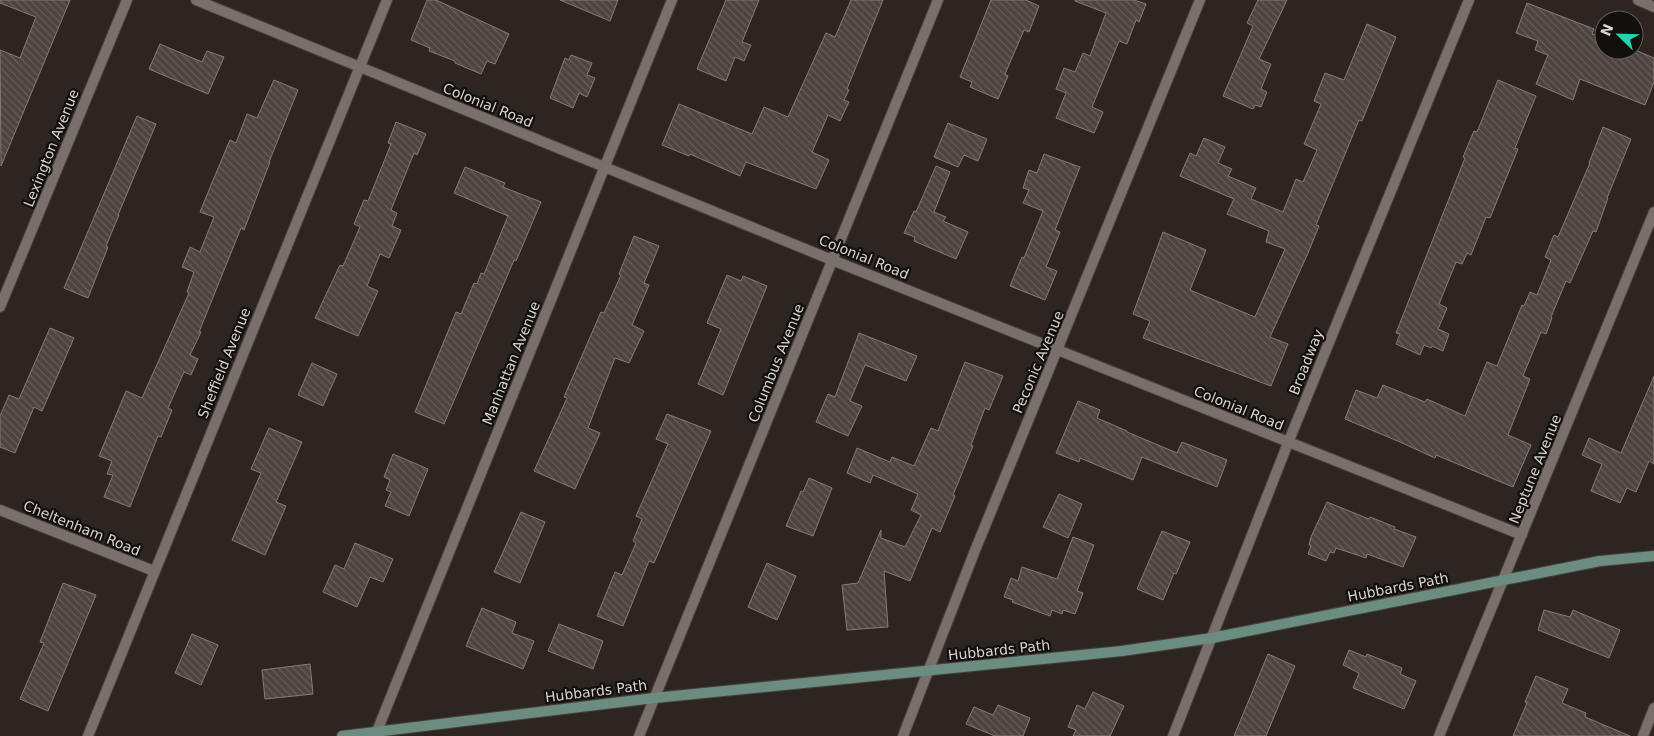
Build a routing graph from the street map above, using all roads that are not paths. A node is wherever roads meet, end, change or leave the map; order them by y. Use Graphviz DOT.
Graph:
graph roads {
  1 [pos="127,0"];
  2 [pos="196,0"];
  3 [pos="387,0"];
  4 [pos="672,0"];
  5 [pos="938,0"];
  6 [pos="1200,0"];
  7 [pos="1468,0"];
  8 [pos="1638,0"];
  9 [pos="1654,7"];
  10 [pos="360,68"];
  11 [pos="605,167"];
  12 [pos="1654,212"];
  13 [pos="832,260"];
  14 [pos="0,307"];
  15 [pos="1057,350"];
  16 [pos="1288,443"];
  17 [pos="0,510"];
  18 [pos="1522,535"];
  19 [pos="1654,556"];
  20 [pos="154,572"];
  21 [pos="1502,582"];
  22 [pos="1212,638"];
  23 [pos="930,671"];
  24 [pos="654,698"];
  25 [pos="1654,708"];
  26 [pos="376,734"];
  27 [pos="88,736"];
  28 [pos="342,736"];
  29 [pos="638,736"];
  30 [pos="903,736"];
  31 [pos="1173,736"];
  32 [pos="1439,736"];
  33 [pos="1643,736"];
  1 -- 14 [label="street, Lexington Avenue"];
  2 -- 10 [label="street, Colonial Road"];
  3 -- 10 [label="street, Sheffield Avenue"];
  4 -- 11 [label="street, Manhattan Avenue"];
  5 -- 13 [label="street, Columbus Avenue"];
  6 -- 15 [label="street, Peconic Avenue"];
  7 -- 16 [label="street, Broadway"];
  8 -- 9 [label="street"];
  10 -- 11 [label="street, Colonial Road"];
  10 -- 20 [label="street, Sheffield Avenue"];
  11 -- 13 [label="street, Colonial Road"];
  11 -- 26 [label="street, Manhattan Avenue"];
  12 -- 18 [label="street, Neptune Avenue"];
  13 -- 15 [label="street, Colonial Road"];
  13 -- 24 [label="street, Columbus Avenue"];
  15 -- 16 [label="street, Colonial Road"];
  15 -- 23 [label="street, Peconic Avenue"];
  16 -- 18 [label="street, Colonial Road"];
  16 -- 22 [label="street, Broadway"];
  17 -- 20 [label="street, Cheltenham Road"];
  18 -- 21 [label="street, Neptune Avenue"];
  19 -- 21 [label="street, Hubbards Path"];
  20 -- 27 [label="street, Sheffield Avenue"];
  21 -- 22 [label="street, Hubbards Path"];
  21 -- 32 [label="street, Neptune Avenue"];
  22 -- 23 [label="street, Hubbards Path"];
  22 -- 31 [label="street, Broadway"];
  23 -- 24 [label="street, Hubbards Path"];
  23 -- 30 [label="street, Peconic Avenue"];
  24 -- 26 [label="street, Hubbards Path"];
  24 -- 29 [label="street, Columbus Avenue"];
  25 -- 33 [label="street"];
  26 -- 28 [label="street, Hubbards Path"];
}
